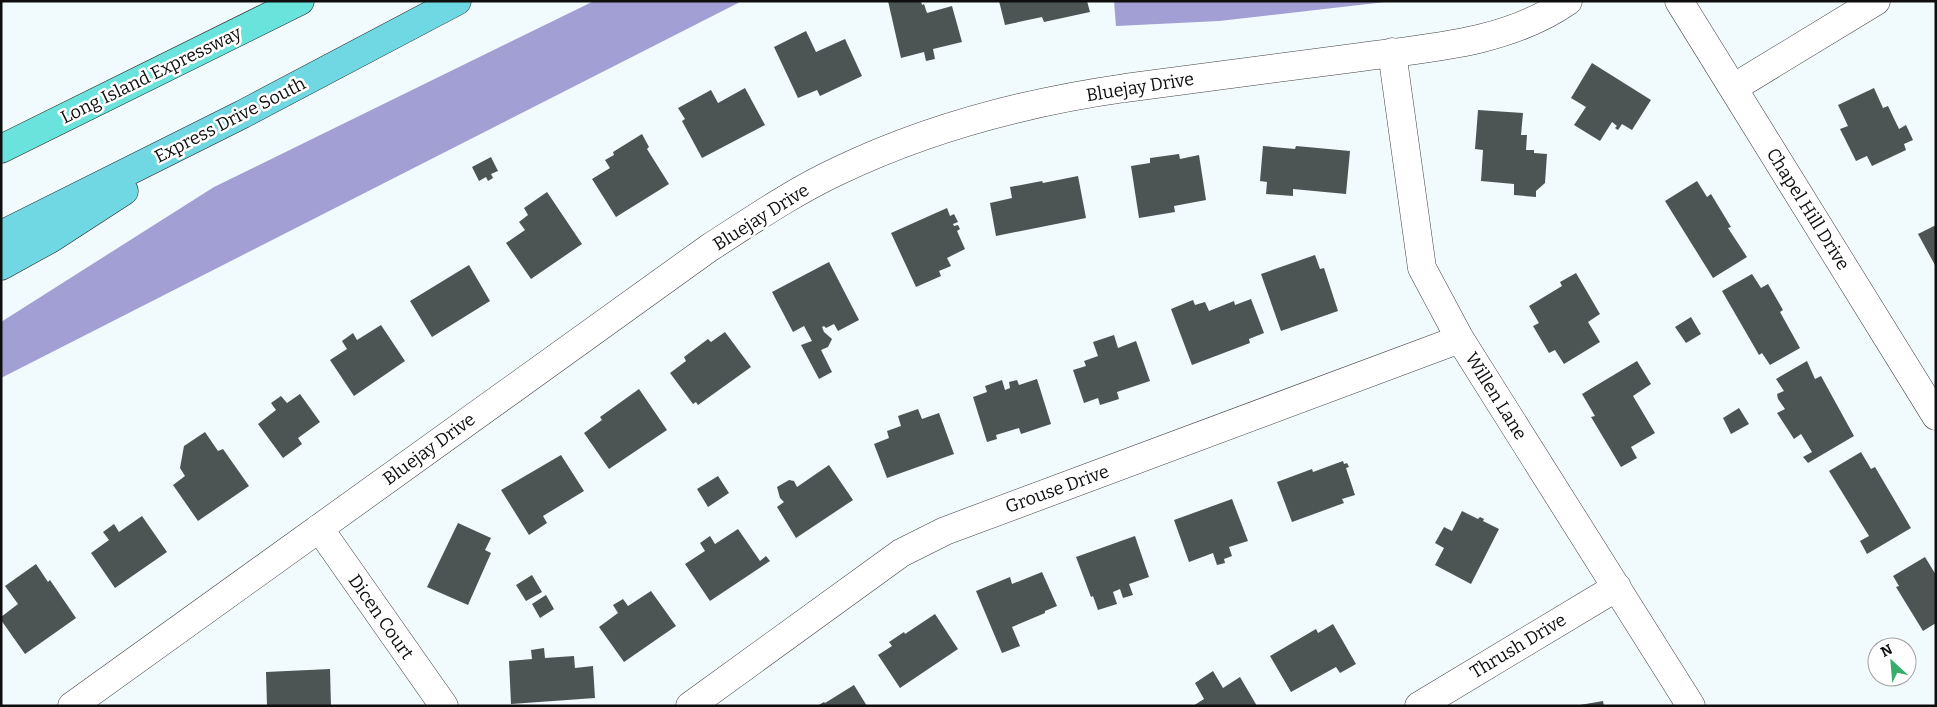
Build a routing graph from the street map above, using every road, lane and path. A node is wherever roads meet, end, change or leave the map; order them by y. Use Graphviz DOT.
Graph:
graph roads {
  1 [pos="300,1"];
  2 [pos="457,1"];
  3 [pos="1568,1"];
  4 [pos="1679,1"];
  5 [pos="1876,1"];
  6 [pos="1392,52"];
  7 [pos="1733,88"];
  8 [pos="243,114"];
  9 [pos="1,149"];
  10 [pos="1,235"];
  11 [pos="1,266"];
  12 [pos="1460,339"];
  13 [pos="1927,382"];
  14 [pos="1936,416"];
  15 [pos="319,528"];
  16 [pos="1617,586"];
  17 [pos="72,706"];
  18 [pos="444,706"];
  19 [pos="690,706"];
  20 [pos="1419,706"];
  21 [pos="1691,706"];
  1 -- 9 [label="highway, Long Island Expressway"];
  2 -- 8 [label="highway, Express Drive South"];
  3 -- 6 [label="street, Bluejay Drive"];
  4 -- 7 [label="street, Chapel Hill Drive"];
  5 -- 7 [label="street"];
  6 -- 12 [label="street, Willen Lane"];
  6 -- 15 [label="street, Bluejay Drive"];
  7 -- 13 [label="street, Chapel Hill Drive"];
  8 -- 10 [label="highway, Express Drive South"];
  8 -- 11 [label="highway"];
  12 -- 16 [label="street, Willen Lane"];
  12 -- 19 [label="street, Grouse Drive"];
  13 -- 14 [label="street, Chapel Hill Drive"];
  15 -- 17 [label="street, Bluejay Drive"];
  15 -- 18 [label="street, Dicen Court"];
  16 -- 20 [label="street, Thrush Drive"];
  16 -- 21 [label="street, Willen Lane"];
}
